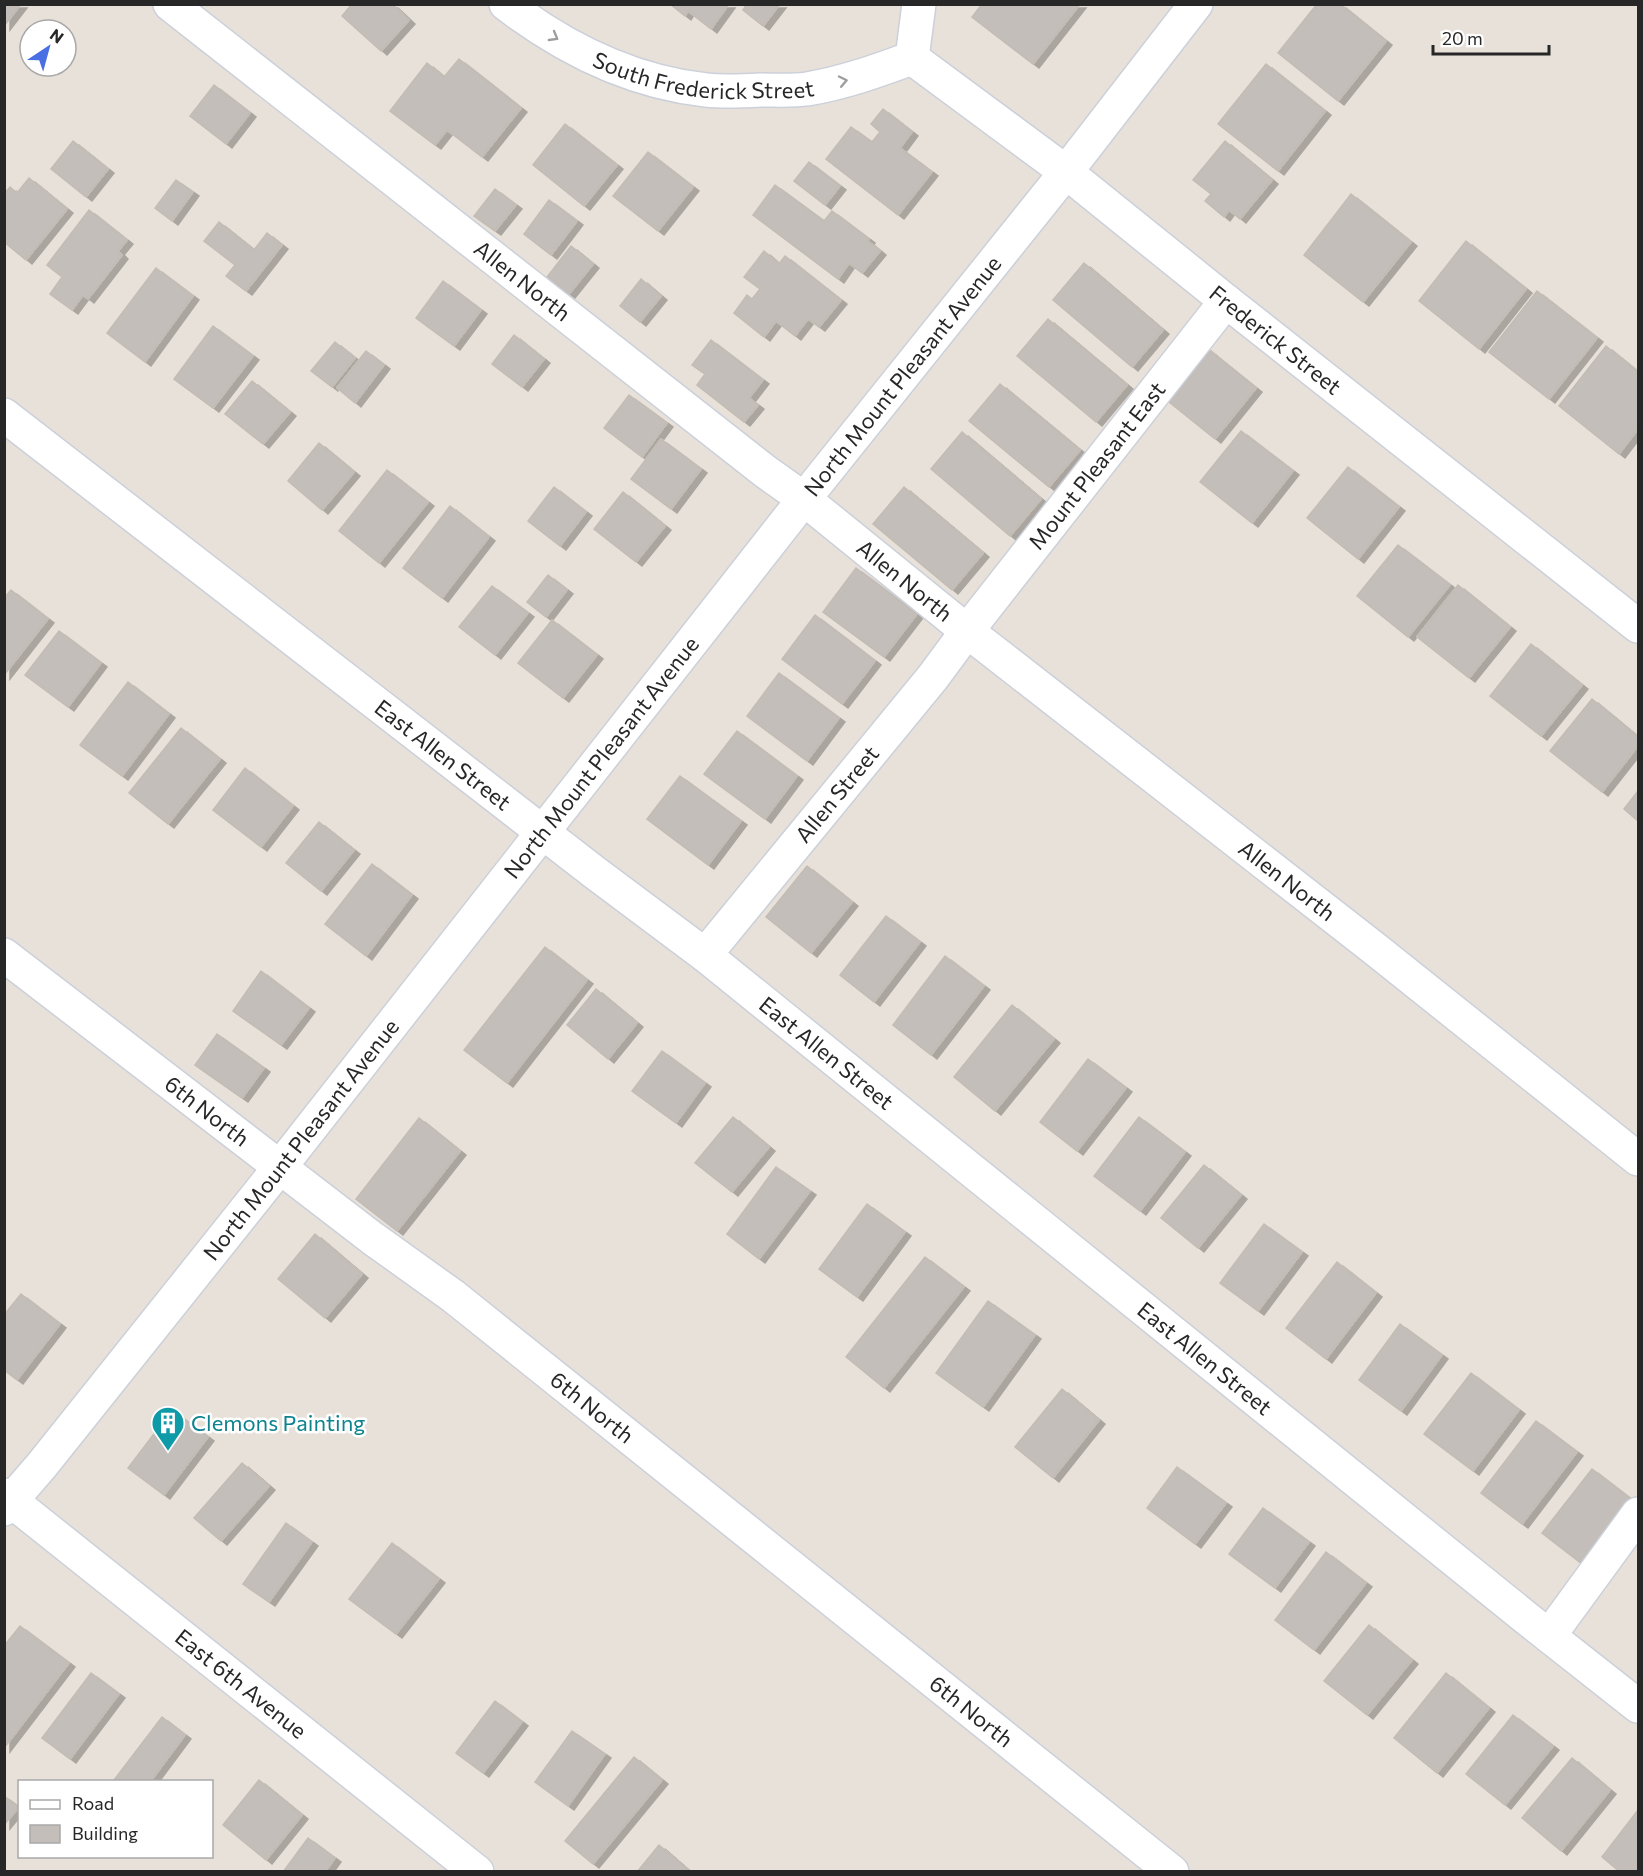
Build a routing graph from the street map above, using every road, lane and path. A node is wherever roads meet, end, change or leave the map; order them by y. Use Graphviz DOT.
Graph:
graph roads {
  1 [pos="170,4"];
  2 [pos="506,4"];
  3 [pos="919,4"];
  4 [pos="1196,4"];
  5 [pos="912,58"];
  6 [pos="1066,172"];
  7 [pos="1226,301"];
  8 [pos="4,415"];
  9 [pos="804,500"];
  10 [pos="1638,626"];
  11 [pos="967,632"];
  12 [pos="543,831"];
  13 [pos="4,955"];
  14 [pos="705,955"];
  15 [pos="1638,1159"];
  16 [pos="280,1167"];
  17 [pos="7,1502"];
  18 [pos="1638,1514"];
  19 [pos="1549,1636"];
  20 [pos="1638,1706"];
  21 [pos="477,1872"];
  22 [pos="1172,1872"];
  1 -- 9 [label="street, Allen North"];
  2 -- 5 [label="street, South Frederick Street, one-way"];
  3 -- 5 [label="street"];
  4 -- 6 [label="street, North Mount Pleasant Avenue"];
  5 -- 6 [label="street, Frederick Street"];
  6 -- 7 [label="street, Frederick Street"];
  6 -- 9 [label="street, North Mount Pleasant Avenue"];
  7 -- 10 [label="street, Frederick Street"];
  7 -- 11 [label="street, Mount Pleasant East"];
  8 -- 12 [label="street, East Allen Street"];
  9 -- 11 [label="street, Allen North"];
  9 -- 12 [label="street, North Mount Pleasant Avenue"];
  11 -- 14 [label="street, Allen Street"];
  11 -- 15 [label="street, Allen North"];
  12 -- 14 [label="street, East Allen Street"];
  12 -- 16 [label="street, North Mount Pleasant Avenue"];
  13 -- 16 [label="street, 6th North"];
  14 -- 19 [label="street, East Allen Street"];
  16 -- 17 [label="street, North Mount Pleasant Avenue"];
  16 -- 22 [label="street, 6th North"];
  17 -- 21 [label="street, East 6th Avenue"];
  18 -- 19 [label="street"];
  19 -- 20 [label="street, East Allen Street"];
}
